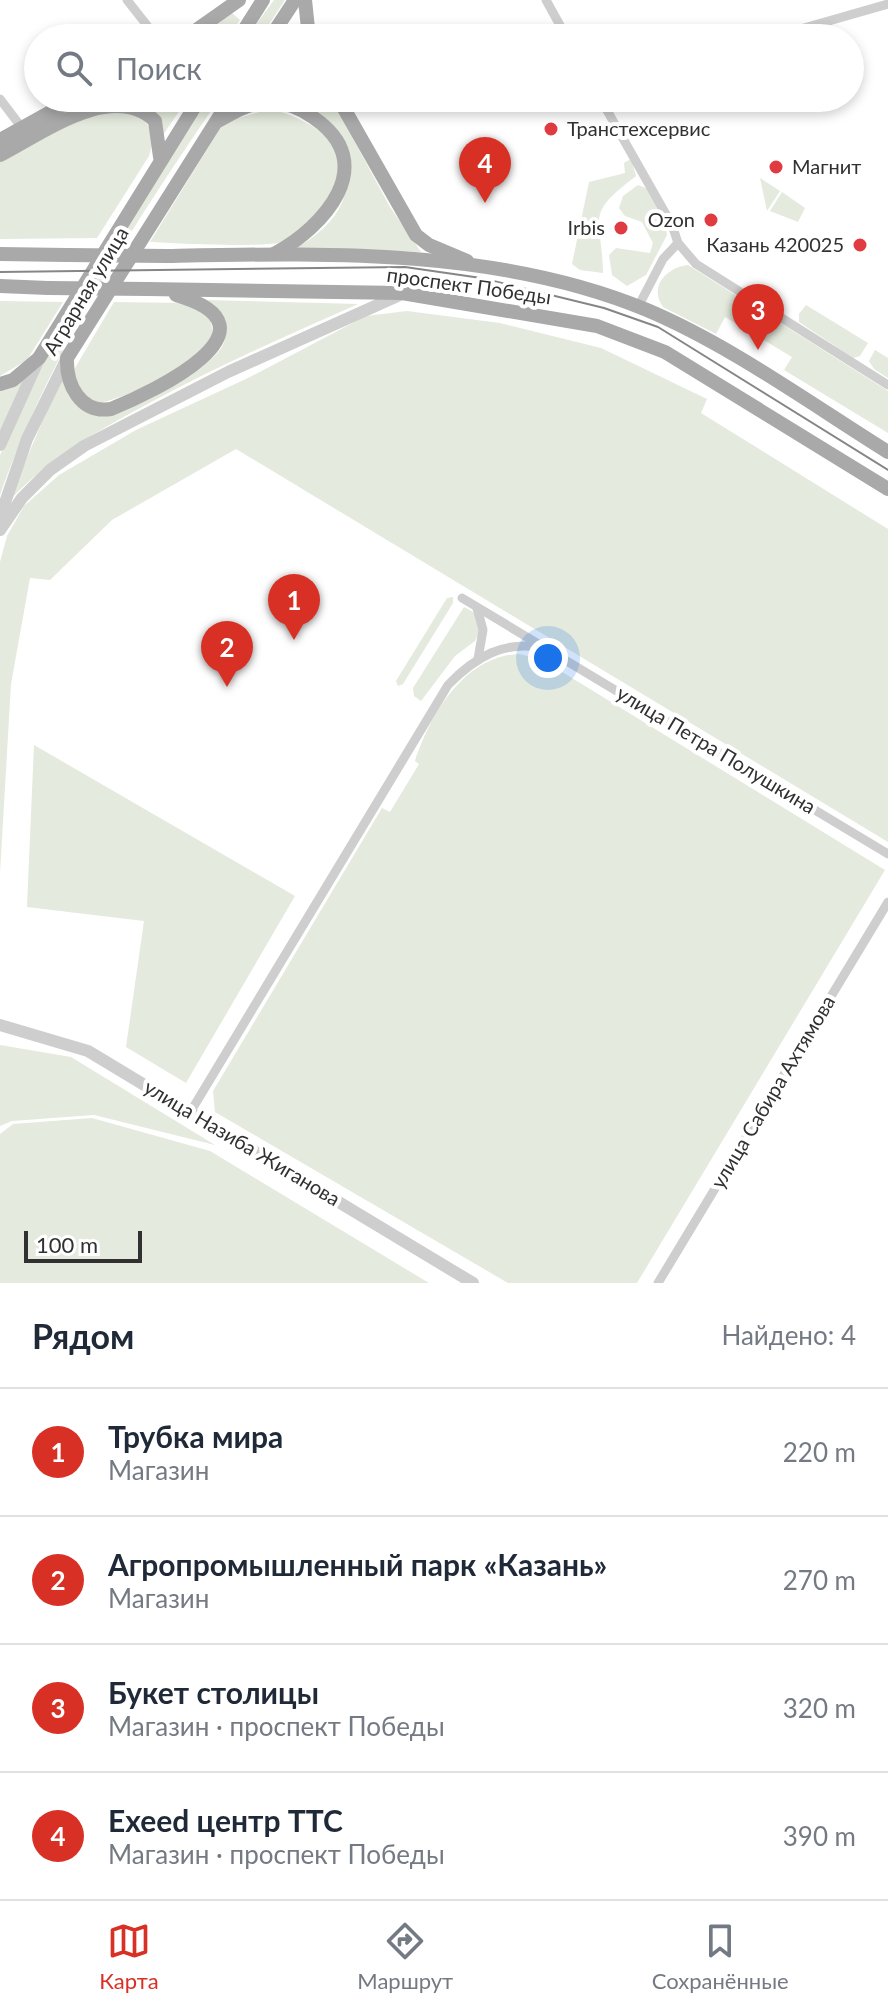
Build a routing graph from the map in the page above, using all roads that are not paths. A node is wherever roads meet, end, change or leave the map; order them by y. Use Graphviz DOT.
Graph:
graph roads {
  1 [pos="127,0"];
  2 [pos="239,0"];
  3 [pos="263,0"];
  4 [pos="295,0"];
  5 [pos="305,0"];
  6 [pos="546,0"];
  7 [pos="888,4"];
  8 [pos="146,24"];
  9 [pos="205,24"];
  10 [pos="248,24"];
  11 [pos="279,24"];
  12 [pos="308,24"];
  13 [pos="559,24"];
  14 [pos="818,24"];
  15 [pos="0,99"];
  16 [pos="51,112"];
  17 [pos="96,112"];
  18 [pos="143,112"];
  19 [pos="191,112"];
  20 [pos="221,112"];
  21 [pos="234,112"];
  22 [pos="302,112"];
  23 [pos="346,112"];
  24 [pos="608,112"];
  25 [pos="214,123"];
  26 [pos="22,128"];
  27 [pos="0,140"];
  28 [pos="0,155"];
  29 [pos="160,157"];
  30 [pos="678,243"];
  31 [pos="0,251"];
  32 [pos="274,254"];
  33 [pos="478,266"];
  34 [pos="2,287"];
  35 [pos="154,289"];
  36 [pos="402,293"];
  37 [pos="638,307"];
  38 [pos="39,358"];
  39 [pos="67,358"];
  40 [pos="0,384"];
  41 [pos="888,385"];
  42 [pos="0,445"];
  43 [pos="888,452"];
  44 [pos="888,489"];
  45 [pos="0,517"];
  46 [pos="0,530"];
  47 [pos="462,598"];
  48 [pos="476,607"];
  49 [pos="543,648"];
  50 [pos="478,659"];
  51 [pos="888,854"];
  52 [pos="888,902"];
  53 [pos="0,1025"];
  54 [pos="191,1111"];
  55 [pos="473,1283"];
  56 [pos="658,1283"];
  1 -- 8 [label="street"];
  2 -- 9 [label="main road"];
  3 -- 10 [label="main road"];
  4 -- 11 [label="main road"];
  5 -- 12 [label="main road"];
  6 -- 13 [label="street"];
  7 -- 14 [label="street"];
  15 -- 26 [label="street"];
  16 -- 26 [label="main road"];
  17 -- 28 [label="main road"];
  18 -- 29 [label="main road"];
  19 -- 29 [label="main road, Аграрная улица"];
  20 -- 25 [label="main road, Аграрная улица"];
  21 -- 25 [label="main road"];
  22 -- 32 [label="main road"];
  23 -- 33 [label="main road"];
  24 -- 30 [label="street"];
  25 -- 39 [label="main road, Аграрная улица"];
  26 -- 27 [label="main road"];
  29 -- 38 [label="main road, Аграрная улица"];
  30 -- 37 [label="street"];
  30 -- 41 [label="street"];
  31 -- 32 [label="main road, проспект Победы, bridge"];
  32 -- 33 [label="main road, проспект Победы"];
  33 -- 37 [label="main road, проспект Победы"];
  34 -- 35 [label="main road, проспект Победы, bridge"];
  35 -- 36 [label="main road, проспект Победы"];
  35 -- 39 [label="main road"];
  36 -- 44 [label="main road, проспект Победы"];
  36 -- 46 [label="street"];
  37 -- 43 [label="main road, проспект Победы"];
  38 -- 40 [label="main road"];
  38 -- 42 [label="street, Аграрная улица"];
  39 -- 45 [label="street, Аграрная улица"];
  47 -- 48 [label="street, улица Петра Полушкина"];
  48 -- 49 [label="street, улица Петра Полушкина"];
  48 -- 50 [label="street"];
  49 -- 50 [label="street"];
  49 -- 51 [label="street, улица Петра Полушкина"];
  50 -- 54 [label="street"];
  52 -- 56 [label="street, улица Сабира Ахтямова"];
  53 -- 54 [label="street, улица Назиба Жиганова"];
  54 -- 55 [label="street, улица Назиба Жиганова"];
}
